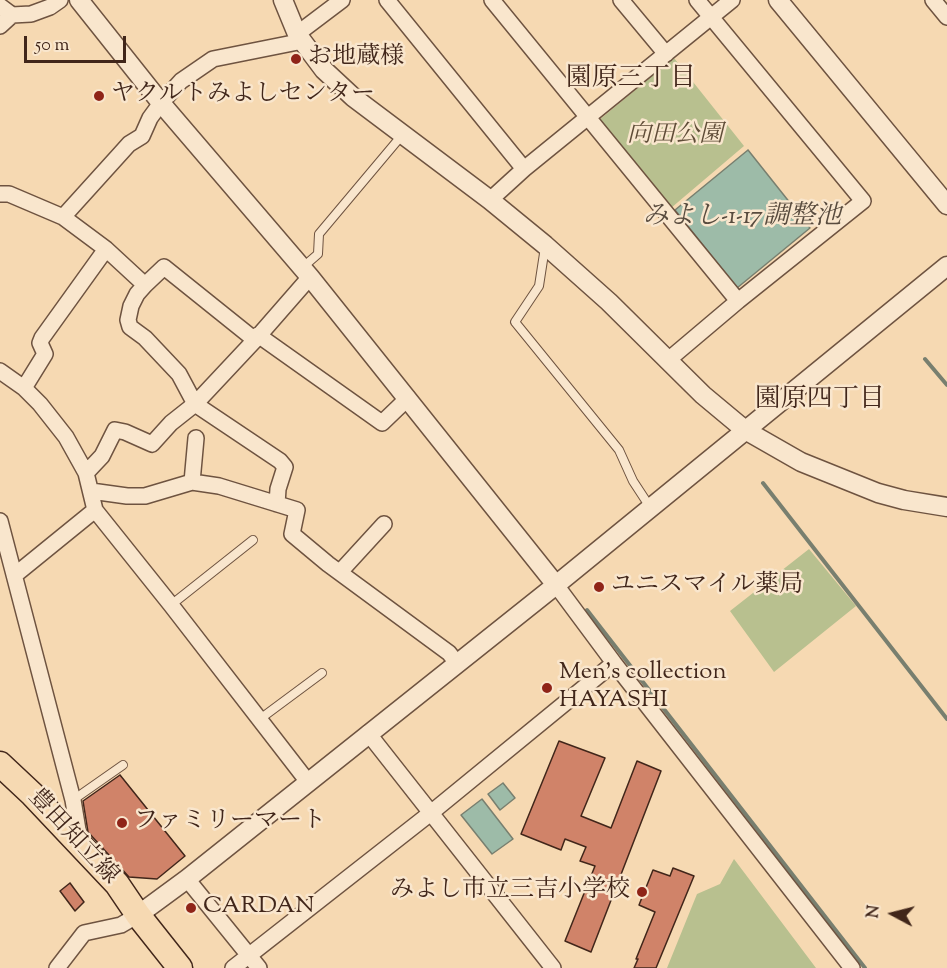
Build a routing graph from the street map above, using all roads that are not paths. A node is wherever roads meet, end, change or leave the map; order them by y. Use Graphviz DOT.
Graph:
graph roads {
  1 [pos="60,0"];
  2 [pos="79,0"];
  3 [pos="283,0"];
  4 [pos="342,0"];
  5 [pos="387,0"];
  6 [pos="492,0"];
  7 [pos="621,0"];
  8 [pos="697,0"];
  9 [pos="732,0"];
  10 [pos="778,0"];
  11 [pos="933,0"];
  12 [pos="6,10"];
  13 [pos="947,16"];
  14 [pos="711,17"];
  15 [pos="0,26"];
  16 [pos="300,38"];
  17 [pos="666,54"];
  18 [pos="161,103"];
  19 [pos="588,118"];
  20 [pos="404,134"];
  21 [pos="524,169"];
  22 [pos="0,194"];
  23 [pos="490,200"];
  24 [pos="947,205"];
  25 [pos="63,217"];
  26 [pos="545,245"];
  27 [pos="106,249"];
  28 [pos="947,266"];
  29 [pos="306,272"];
  30 [pos="145,285"];
  31 [pos="738,301"];
  32 [pos="256,337"];
  33 [pos="667,361"];
  34 [pos="0,371"];
  35 [pos="24,388"];
  36 [pos="408,398"];
  37 [pos="195,404"];
  38 [pos="745,430"];
  39 [pos="196,438"];
  40 [pos="86,473"];
  41 [pos="192,482"];
  42 [pos="90,491"];
  43 [pos="277,504"];
  44 [pos="650,507"];
  45 [pos="947,507"];
  46 [pos="95,510"];
  47 [pos="0,521"];
  48 [pos="384,524"];
  49 [pos="253,540"];
  50 [pos="340,572"];
  51 [pos="15,575"];
  52 [pos="556,585"];
  53 [pos="171,605"];
  54 [pos="456,662"];
  55 [pos="615,663"];
  56 [pos="322,673"];
  57 [pos="260,719"];
  58 [pos="368,734"];
  59 [pos="0,764"];
  60 [pos="123,765"];
  61 [pos="308,782"];
  62 [pos="0,784"];
  63 [pos="73,800"];
  64 [pos="432,812"];
  65 [pos="81,845"];
  66 [pos="187,879"];
  67 [pos="138,915"];
  68 [pos="249,955"];
  69 [pos="551,967"];
  70 [pos="57,968"];
  71 [pos="180,968"];
  72 [pos="233,968"];
  73 [pos="259,968"];
  74 [pos="852,968"];
  1 -- 12 [label="street"];
  2 -- 18 [label="street"];
  3 -- 16 [label="street"];
  4 -- 16 [label="street"];
  5 -- 21 [label="street"];
  6 -- 19 [label="street"];
  7 -- 17 [label="street"];
  8 -- 14 [label="street"];
  9 -- 14 [label="street"];
  10 -- 24 [label="street"];
  11 -- 13 [label="street"];
  12 -- 15 [label="street"];
  14 -- 17 [label="street"];
  14 -- 31 [label="street"];
  16 -- 18 [label="street"];
  16 -- 20 [label="street"];
  17 -- 19 [label="street"];
  18 -- 25 [label="street"];
  18 -- 29 [label="street"];
  19 -- 21 [label="street"];
  19 -- 31 [label="street"];
  20 -- 23 [label="street"];
  20 -- 29 [label="lane"];
  21 -- 23 [label="street"];
  22 -- 25 [label="street"];
  23 -- 26 [label="street"];
  25 -- 27 [label="street"];
  26 -- 33 [label="street"];
  26 -- 44 [label="lane"];
  27 -- 30 [label="street"];
  27 -- 35 [label="street"];
  28 -- 38 [label="street"];
  29 -- 32 [label="street"];
  29 -- 36 [label="street"];
  30 -- 32 [label="street"];
  30 -- 37 [label="street"];
  31 -- 33 [label="street"];
  32 -- 36 [label="street"];
  32 -- 37 [label="street"];
  33 -- 38 [label="street"];
  34 -- 35 [label="street"];
  35 -- 40 [label="street"];
  36 -- 52 [label="street"];
  37 -- 40 [label="street"];
  37 -- 43 [label="street"];
  38 -- 44 [label="street"];
  38 -- 45 [label="street"];
  39 -- 41 [label="street"];
  40 -- 42 [label="street"];
  41 -- 42 [label="street"];
  41 -- 43 [label="street"];
  42 -- 46 [label="street"];
  43 -- 50 [label="street"];
  44 -- 52 [label="street"];
  46 -- 51 [label="street"];
  46 -- 53 [label="street"];
  47 -- 51 [label="street"];
  48 -- 50 [label="street"];
  49 -- 53 [label="lane"];
  50 -- 54 [label="street"];
  51 -- 63 [label="street"];
  52 -- 54 [label="street"];
  52 -- 55 [label="street"];
  53 -- 57 [label="street"];
  54 -- 58 [label="street"];
  55 -- 64 [label="street"];
  55 -- 74 [label="street"];
  56 -- 57 [label="lane"];
  57 -- 61 [label="street"];
  58 -- 61 [label="street"];
  58 -- 64 [label="street"];
  59 -- 65 [label="main road, 豊田知立線"];
  60 -- 63 [label="lane"];
  61 -- 66 [label="street"];
  62 -- 67 [label="main road, 豊田知立線"];
  63 -- 65 [label="street"];
  64 -- 68 [label="street"];
  64 -- 69 [label="street"];
  65 -- 67 [label="main road, 豊田知立線"];
  66 -- 67 [label="street"];
  66 -- 68 [label="street"];
  67 -- 70 [label="street"];
  67 -- 71 [label="main road, 豊田知立線"];
  68 -- 72 [label="street"];
  68 -- 73 [label="street"];
}
